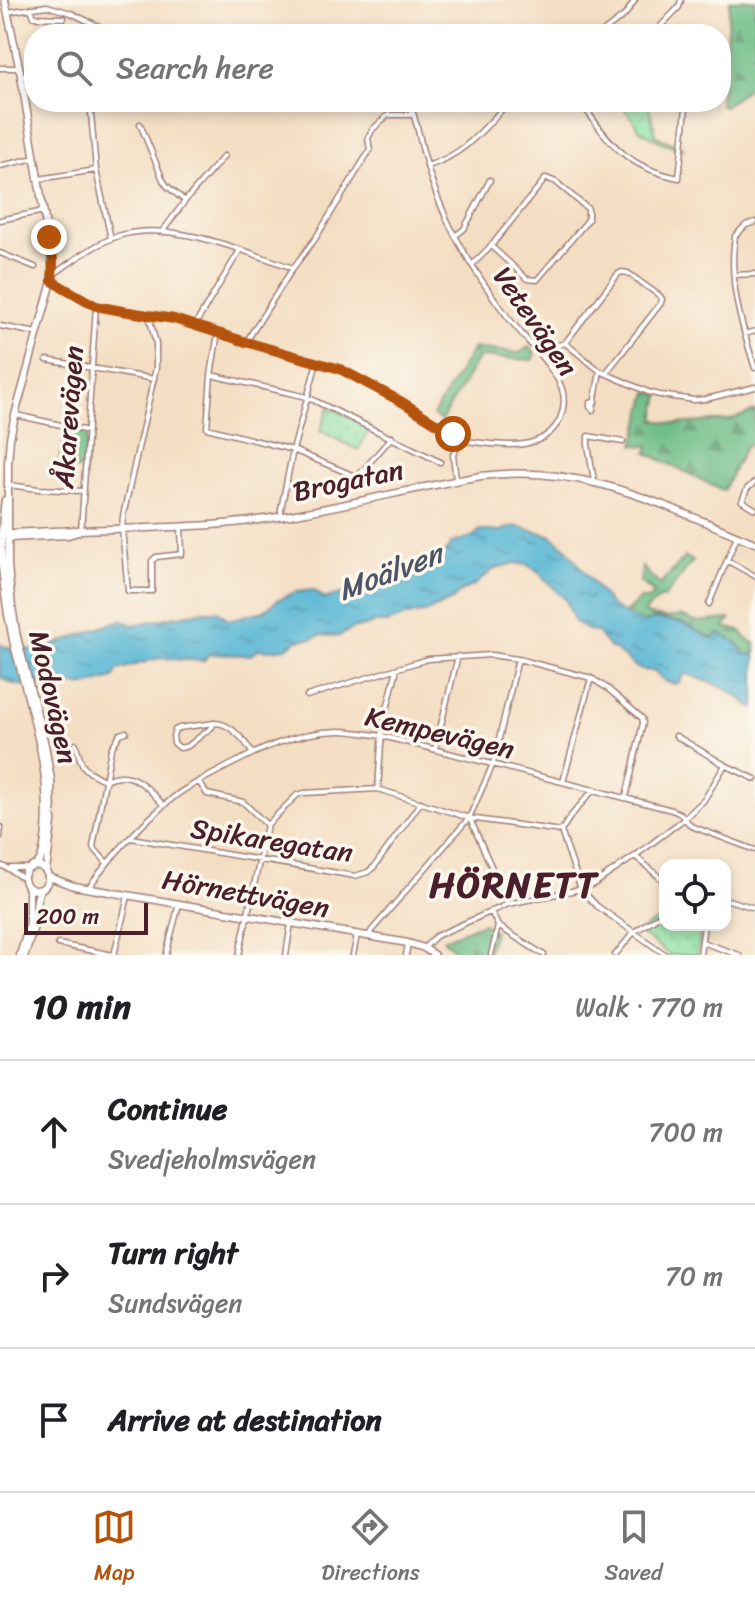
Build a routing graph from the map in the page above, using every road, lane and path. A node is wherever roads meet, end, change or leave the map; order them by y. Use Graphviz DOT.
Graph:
graph roads {
  1 [pos="5,0"];
  2 [pos="635,0"];
  3 [pos="681,0"];
  4 [pos="31,8"];
  5 [pos="7,12"];
  6 [pos="64,18"];
  7 [pos="94,24"];
  8 [pos="613,24"];
  9 [pos="663,24"];
  10 [pos="0,68"];
  11 [pos="20,72"];
  12 [pos="24,73"];
  13 [pos="24,95"];
  14 [pos="27,112"];
  15 [pos="91,112"];
  16 [pos="413,112"];
  17 [pos="500,112"];
  18 [pos="588,112"];
  19 [pos="686,112"];
  20 [pos="414,115"];
  21 [pos="140,124"];
  22 [pos="224,156"];
  23 [pos="35,158"];
  24 [pos="0,166"];
  25 [pos="427,166"];
  26 [pos="96,170"];
  27 [pos="39,179"];
  28 [pos="490,180"];
  29 [pos="185,201"];
  30 [pos="44,211"];
  31 [pos="0,220"];
  32 [pos="755,222"];
  33 [pos="162,232"];
  34 [pos="455,236"];
  35 [pos="111,239"];
  36 [pos="491,246"];
  37 [pos="240,250"];
  38 [pos="0,253"];
  39 [pos="473,264"];
  40 [pos="35,267"];
  41 [pos="293,268"];
  42 [pos="755,274"];
  43 [pos="734,275"];
  44 [pos="53,278"];
  45 [pos="96,306"];
  46 [pos="149,316"];
  47 [pos="195,325"];
  48 [pos="0,326"];
  49 [pos="755,331"];
  50 [pos="37,333"];
  51 [pos="218,333"];
  52 [pos="745,334"];
  53 [pos="246,342"];
  54 [pos="565,343"];
  55 [pos="537,352"];
  56 [pos="47,360"];
  57 [pos="317,362"];
  58 [pos="92,367"];
  59 [pos="755,368"];
  60 [pos="603,372"];
  61 [pos="211,375"];
  62 [pos="154,379"];
  63 [pos="755,387"];
  64 [pos="307,397"];
  65 [pos="595,402"];
  66 [pos="15,415"];
  67 [pos="88,431"];
  68 [pos="392,437"];
  69 [pos="460,442"];
  70 [pos="623,442"];
  71 [pos="293,450"];
  72 [pos="440,462"];
  73 [pos="456,480"];
  74 [pos="594,481"];
  75 [pos="755,482"];
  76 [pos="8,485"];
  77 [pos="83,491"];
  78 [pos="755,509"];
  79 [pos="281,517"];
  80 [pos="181,525"];
  81 [pos="122,529"];
  82 [pos="81,531"];
  83 [pos="3,536"];
  84 [pos="737,536"];
  85 [pos="755,543"];
  86 [pos="0,557"];
  87 [pos="728,561"];
  88 [pos="755,576"];
  89 [pos="709,604"];
  90 [pos="15,637"];
  91 [pos="458,656"];
  92 [pos="518,659"];
  93 [pos="397,669"];
  94 [pos="591,678"];
  95 [pos="30,696"];
  96 [pos="307,696"];
  97 [pos="214,723"];
  98 [pos="126,732"];
  99 [pos="382,736"];
  100 [pos="676,736"];
  101 [pos="76,744"];
  102 [pos="435,749"];
  103 [pos="252,753"];
  104 [pos="493,764"];
  105 [pos="725,765"];
  106 [pos="755,779"];
  107 [pos="107,780"];
  108 [pos="199,782"];
  109 [pos="563,782"];
  110 [pos="378,789"];
  111 [pos="594,789"];
  112 [pos="626,797"];
  113 [pos="421,802"];
  114 [pos="164,806"];
  115 [pos="469,818"];
  116 [pos="684,819"];
  117 [pos="267,825"];
  118 [pos="1,827"];
  119 [pos="561,831"];
  120 [pos="0,837"];
  121 [pos="130,838"];
  122 [pos="755,850"];
  123 [pos="635,856"];
  124 [pos="261,860"];
  125 [pos="107,863"];
  126 [pos="0,865"];
  127 [pos="7,868"];
  128 [pos="31,868"];
  129 [pos="48,874"];
  130 [pos="659,877"];
  131 [pos="24,879"];
  132 [pos="74,886"];
  133 [pos="29,888"];
  134 [pos="43,888"];
  135 [pos="88,888"];
  136 [pos="581,889"];
  137 [pos="128,896"];
  138 [pos="731,901"];
  139 [pos="179,904"];
  140 [pos="508,904"];
  141 [pos="755,908"];
  142 [pos="491,911"];
  143 [pos="248,916"];
  144 [pos="659,916"];
  145 [pos="291,923"];
  146 [pos="498,926"];
  147 [pos="703,931"];
  148 [pos="634,932"];
  149 [pos="357,935"];
  150 [pos="368,936"];
  151 [pos="702,942"];
  152 [pos="408,943"];
  153 [pos="58,944"];
  154 [pos="424,948"];
  155 [pos="22,955"];
  156 [pos="114,955"];
  157 [pos="166,955"];
  158 [pos="239,955"];
  159 [pos="286,955"];
  160 [pos="353,955"];
  161 [pos="406,955"];
  162 [pos="434,955"];
  163 [pos="491,955"];
  164 [pos="544,955"];
  165 [pos="615,955"];
  166 [pos="666,955"];
  167 [pos="700,955"];
  168 [pos="739,955"];
  1 -- 5 [label="main road"];
  2 -- 8 [label="street"];
  3 -- 9 [label="street"];
  4 -- 5 [label="street"];
  4 -- 6 [label="street"];
  4 -- 7 [label="street"];
  5 -- 11 [label="main road"];
  10 -- 11 [label="street"];
  11 -- 12 [label="street"];
  11 -- 13 [label="main road"];
  14 -- 23 [label="main road"];
  15 -- 26 [label="street"];
  16 -- 20 [label="street, Vetevägen"];
  17 -- 25 [label="street"];
  18 -- 19 [label="street"];
  20 -- 25 [label="street, Vetevägen"];
  20 -- 41 [label="street"];
  21 -- 29 [label="street"];
  22 -- 29 [label="street"];
  23 -- 24 [label="street"];
  23 -- 27 [label="main road"];
  25 -- 34 [label="street, Vetevägen"];
  26 -- 27 [label="street"];
  26 -- 35 [label="street"];
  27 -- 30 [label="main road"];
  28 -- 34 [label="street"];
  29 -- 33 [label="street"];
  30 -- 31 [label="street"];
  30 -- 44 [label="main road"];
  32 -- 43 [label="street"];
  33 -- 35 [label="street"];
  33 -- 37 [label="street"];
  34 -- 39 [label="street, Vetevägen"];
  35 -- 44 [label="street"];
  36 -- 36 [label="street"];
  36 -- 39 [label="street"];
  37 -- 41 [label="street"];
  37 -- 47 [label="street"];
  38 -- 40 [label="street"];
  39 -- 55 [label="street, Vetevägen"];
  41 -- 53 [label="street"];
  42 -- 43 [label="street"];
  43 -- 52 [label="street"];
  44 -- 45 [label="street"];
  44 -- 50 [label="main road"];
  45 -- 46 [label="street"];
  45 -- 58 [label="street, Åkarevägen"];
  46 -- 47 [label="street"];
  46 -- 62 [label="street"];
  47 -- 51 [label="street"];
  48 -- 50 [label="street"];
  49 -- 52 [label="street"];
  50 -- 66 [label="main road"];
  51 -- 53 [label="street"];
  51 -- 61 [label="street"];
  52 -- 59 [label="street"];
  53 -- 57 [label="street"];
  54 -- 55 [label="street"];
  54 -- 60 [label="street"];
  54 -- 60 [label="street"];
  55 -- 69 [label="street, Vetevägen"];
  56 -- 58 [label="street"];
  57 -- 64 [label="street"];
  57 -- 69 [label="street"];
  58 -- 62 [label="street"];
  58 -- 67 [label="street, Åkarevägen"];
  60 -- 63 [label="street"];
  60 -- 65 [label="street"];
  61 -- 64 [label="street"];
  61 -- 71 [label="street"];
  62 -- 81 [label="street"];
  64 -- 68 [label="street"];
  64 -- 71 [label="street"];
  66 -- 67 [label="street"];
  66 -- 76 [label="main road"];
  67 -- 77 [label="street, Åkarevägen"];
  68 -- 71 [label="street"];
  68 -- 72 [label="street"];
  69 -- 73 [label="street"];
  70 -- 74 [label="street"];
  71 -- 79 [label="street"];
  73 -- 74 [label="main road, Brogatan"];
  73 -- 79 [label="main road, Brogatan"];
  74 -- 84 [label="main road, Brogatan"];
  75 -- 78 [label="street"];
  76 -- 77 [label="street"];
  76 -- 83 [label="main road"];
  77 -- 82 [label="street, Åkarevägen"];
  79 -- 80 [label="main road, Brogatan"];
  80 -- 81 [label="main road, Brogatan"];
  80 -- 81 [label="street"];
  81 -- 82 [label="main road, Brogatan"];
  82 -- 83 [label="main road, Brogatan"];
  83 -- 86 [label="main road, Modovägen"];
  83 -- 90 [label="main road, Modovägen"];
  84 -- 85 [label="main road, Brogatan"];
  84 -- 87 [label="street"];
  86 -- 90 [label="main road, Modovägen"];
  87 -- 88 [label="street"];
  87 -- 89 [label="street"];
  90 -- 95 [label="main road, Modovägen"];
  91 -- 92 [label="street"];
  91 -- 93 [label="street"];
  91 -- 102 [label="street"];
  92 -- 94 [label="street"];
  92 -- 104 [label="street"];
  93 -- 96 [label="street"];
  93 -- 99 [label="street"];
  94 -- 109 [label="street"];
  94 -- 112 [label="street"];
  95 -- 128 [label="main road, Modovägen"];
  95 -- 129 [label="main road, Modovägen"];
  97 -- 97 [label="street"];
  97 -- 103 [label="street"];
  98 -- 107 [label="street"];
  99 -- 102 [label="street, Kempevägen"];
  99 -- 103 [label="street, Kempevägen"];
  99 -- 110 [label="street"];
  100 -- 105 [label="street"];
  101 -- 107 [label="street"];
  102 -- 104 [label="street, Kempevägen"];
  103 -- 108 [label="street, Kempevägen"];
  104 -- 109 [label="street, Kempevägen"];
  104 -- 115 [label="street"];
  105 -- 106 [label="street"];
  105 -- 116 [label="street"];
  107 -- 114 [label="street"];
  107 -- 125 [label="street"];
  108 -- 114 [label="street, Kempevägen"];
  108 -- 117 [label="street"];
  109 -- 111 [label="street, Kempevägen"];
  110 -- 113 [label="street"];
  110 -- 117 [label="street"];
  111 -- 112 [label="street, Kempevägen"];
  111 -- 119 [label="street"];
  112 -- 116 [label="street, Kempevägen"];
  113 -- 115 [label="street"];
  113 -- 124 [label="street, Spikaregatan"];
  114 -- 121 [label="street, Kempevägen"];
  115 -- 119 [label="street"];
  115 -- 140 [label="street"];
  115 -- 150 [label="street"];
  116 -- 122 [label="street, Kempevägen"];
  116 -- 123 [label="street"];
  117 -- 124 [label="street"];
  118 -- 120 [label="street"];
  119 -- 136 [label="street"];
  121 -- 124 [label="street, Spikaregatan"];
  121 -- 125 [label="street, Kempevägen"];
  123 -- 130 [label="street"];
  123 -- 136 [label="street"];
  124 -- 143 [label="street"];
  125 -- 135 [label="street, Kempevägen"];
  126 -- 127 [label="street"];
  127 -- 128 [label="street"];
  127 -- 131 [label="street"];
  128 -- 129 [label="main road"];
  128 -- 131 [label="main road"];
  129 -- 132 [label="main road, Hörnettvägen"];
  129 -- 134 [label="main road"];
  131 -- 133 [label="main road"];
  132 -- 134 [label="main road"];
  132 -- 135 [label="main road, Hörnettvägen"];
  133 -- 134 [label="main road"];
  133 -- 155 [label="main road"];
  134 -- 155 [label="main road"];
  135 -- 137 [label="main road, Hörnettvägen"];
  136 -- 140 [label="street"];
  136 -- 148 [label="street"];
  137 -- 139 [label="main road, Hörnettvägen"];
  137 -- 156 [label="street"];
  138 -- 141 [label="street"];
  139 -- 143 [label="main road, Hörnettvägen"];
  139 -- 157 [label="street"];
  140 -- 142 [label="street"];
  142 -- 146 [label="street"];
  142 -- 154 [label="street"];
  143 -- 145 [label="main road, Hörnettvägen"];
  143 -- 158 [label="street"];
  144 -- 148 [label="street"];
  145 -- 149 [label="main road, Hörnettvägen"];
  145 -- 159 [label="street"];
  146 -- 163 [label="street"];
  146 -- 164 [label="street"];
  147 -- 151 [label="street"];
  148 -- 165 [label="street"];
  148 -- 166 [label="street"];
  149 -- 150 [label="main road, Hörnettvägen"];
  149 -- 160 [label="street"];
  150 -- 152 [label="main road, Hörnettvägen"];
  151 -- 167 [label="street"];
  151 -- 168 [label="street"];
  152 -- 154 [label="main road, Hörnettvägen"];
  152 -- 161 [label="street"];
  153 -- 156 [label="street"];
  154 -- 162 [label="main road, Hörnettvägen"];
}
